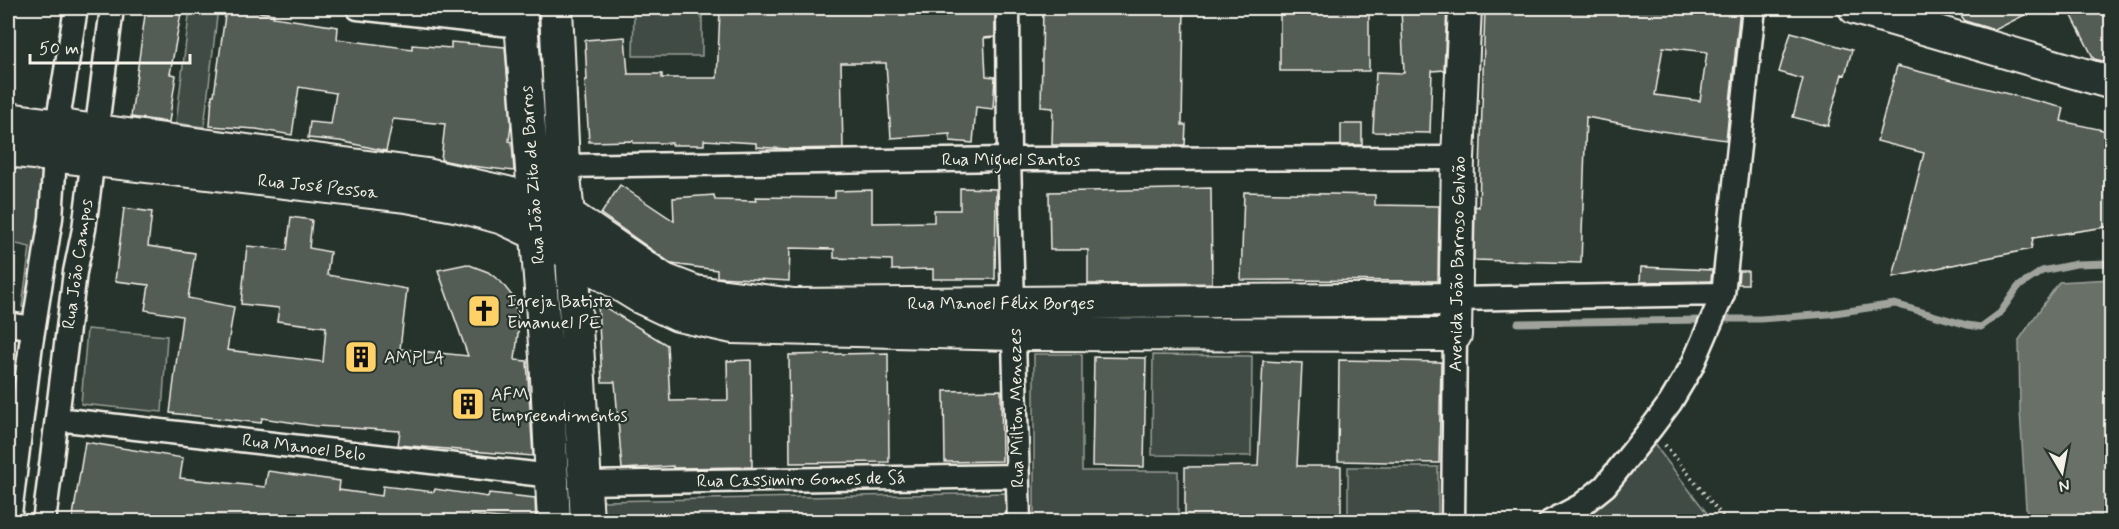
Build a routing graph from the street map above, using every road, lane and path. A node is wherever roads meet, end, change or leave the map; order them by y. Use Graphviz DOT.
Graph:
graph roads {
  1 [pos="76,8"];
  2 [pos="112,8"];
  3 [pos="358,8"];
  4 [pos="556,8"];
  5 [pos="1008,8"];
  6 [pos="1465,8"];
  7 [pos="1754,8"];
  8 [pos="1855,8"];
  9 [pos="521,17"];
  10 [pos="2110,82"];
  11 [pos="8,119"];
  12 [pos="56,141"];
  13 [pos="94,146"];
  14 [pos="8,150"];
  15 [pos="1458,158"];
  16 [pos="1009,159"];
  17 [pos="564,166"];
  18 [pos="534,199"];
  19 [pos="569,215"];
  20 [pos="537,234"];
  21 [pos="572,254"];
  22 [pos="1723,294"];
  23 [pos="1456,299"];
  24 [pos="1013,303"];
  25 [pos="8,324"];
  26 [pos="33,328"];
  27 [pos="1014,334"];
  28 [pos="1455,335"];
  29 [pos="57,419"];
  30 [pos="1652,427"];
  31 [pos="552,476"];
  32 [pos="1017,476"];
  33 [pos="584,483"];
  34 [pos="9,511"];
  35 [pos="44,522"];
  36 [pos="554,522"];
  37 [pos="587,522"];
  38 [pos="1019,522"];
  39 [pos="1453,522"];
  40 [pos="1550,522"];
  41 [pos="1727,522"];
  1 -- 12 [label="street, Rua João Campos"];
  2 -- 13 [label="street, Rua João Campos"];
  3 -- 9 [label="street"];
  4 -- 17 [label="street, Rua João Zito de Barros"];
  5 -- 16 [label="street, Rua Milton Menezes"];
  6 -- 15 [label="street, Avenida João Barroso Galvão"];
  7 -- 22 [label="street"];
  8 -- 10 [label="street"];
  9 -- 18 [label="street, Rua João Zito de Barros"];
  11 -- 12 [label="street"];
  12 -- 13 [label="street, Rua José Pessoa"];
  12 -- 14 [label="street"];
  12 -- 26 [label="street, Rua João Campos"];
  13 -- 18 [label="street, Rua José Pessoa"];
  13 -- 20 [label="street, Rua José Pessoa"];
  13 -- 29 [label="street, Rua João Campos"];
  15 -- 16 [label="street, Rua Miguel Santos"];
  15 -- 23 [label="street, Avenida João Barroso Galvão"];
  16 -- 17 [label="street, Rua Miguel Santos"];
  16 -- 24 [label="street, Rua Milton Menezes"];
  17 -- 19 [label="street, Rua João Zito de Barros"];
  18 -- 19 [label="street, Rua José Pessoa"];
  18 -- 20 [label="street, Rua João Zito de Barros"];
  19 -- 21 [label="street, Rua João Zito de Barros"];
  19 -- 24 [label="street, Rua Manoel Félix Borges"];
  20 -- 21 [label="street, Rua José Pessoa"];
  20 -- 31 [label="street, Rua João Zito de Barros"];
  21 -- 27 [label="street, Rua Manoel Félix Borges"];
  21 -- 33 [label="street, Rua João Zito de Barros"];
  22 -- 23 [label="street"];
  22 -- 30 [label="street"];
  23 -- 24 [label="street, Rua Manoel Félix Borges"];
  23 -- 28 [label="street, Avenida João Barroso Galvão"];
  24 -- 27 [label="street, Rua Milton Menezes"];
  25 -- 26 [label="street"];
  26 -- 34 [label="street, Rua João Campos"];
  27 -- 28 [label="street, Rua Manoel Félix Borges"];
  27 -- 32 [label="street, Rua Milton Menezes"];
  28 -- 39 [label="street, Avenida João Barroso Galvão"];
  29 -- 31 [label="street, Rua Manoel Belo"];
  29 -- 35 [label="street, Rua João Campos"];
  30 -- 40 [label="street"];
  30 -- 41 [label="path"];
  31 -- 36 [label="street, Rua João Zito de Barros"];
  32 -- 33 [label="street, Rua Cassimiro Gomes de Sá"];
  32 -- 38 [label="street, Rua Milton Menezes"];
  33 -- 37 [label="street, Rua João Zito de Barros"];
}
